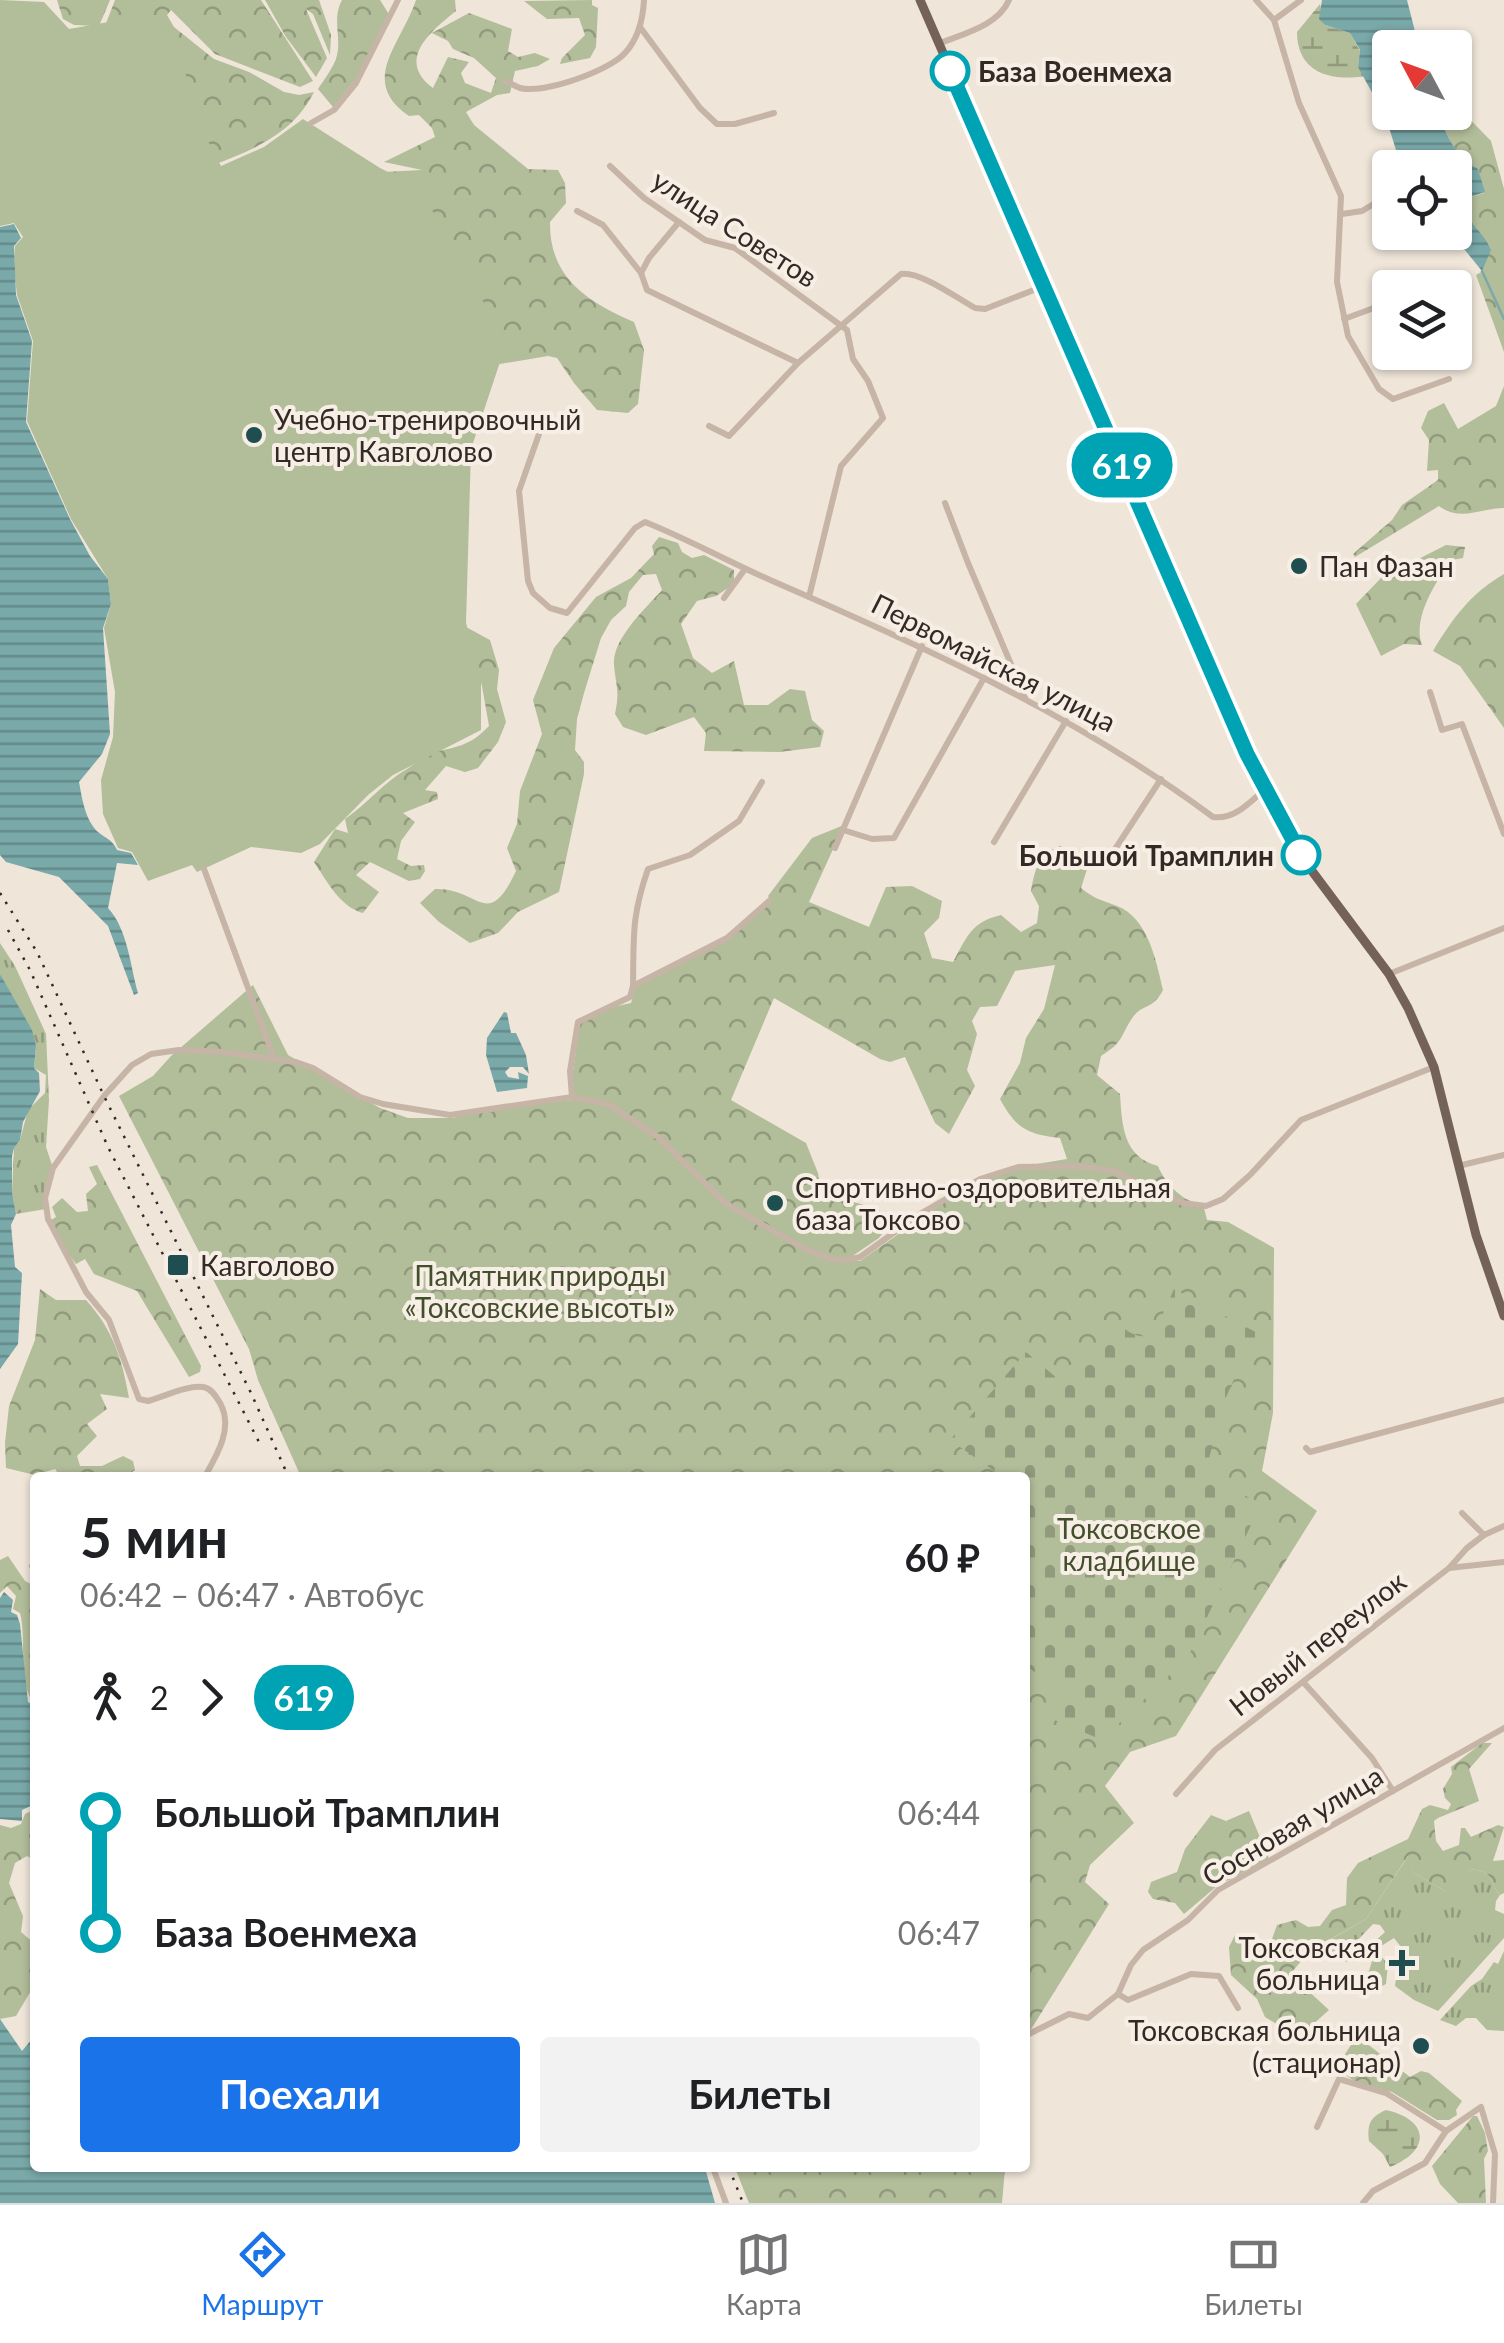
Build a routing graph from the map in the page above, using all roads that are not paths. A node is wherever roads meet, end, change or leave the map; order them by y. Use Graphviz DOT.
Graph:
graph roads {
  1 [pos="398,0"];
  2 [pos="644,0"];
  3 [pos="920,0"];
  4 [pos="1009,0"];
  5 [pos="1256,0"];
  6 [pos="1301,0"];
  7 [pos="1274,20"];
  8 [pos="639,26"];
  9 [pos="938,44"];
  10 [pos="506,81"];
  11 [pos="774,113"];
  12 [pos="312,123"];
  13 [pos="610,166"];
  14 [pos="1372,204"];
  15 [pos="577,211"];
  16 [pos="1342,214"];
  17 [pos="679,222"];
  18 [pos="641,273"];
  19 [pos="1046,285"];
  20 [pos="1372,309"];
  21 [pos="1344,320"];
  22 [pos="840,324"];
  23 [pos="798,362"];
  24 [pos="1450,379"];
  25 [pos="709,426"];
  26 [pos="539,434"];
  27 [pos="946,503"];
  28 [pos="745,569"];
  29 [pos="808,597"];
  30 [pos="724,598"];
  31 [pos="922,646"];
  32 [pos="984,678"];
  33 [pos="1430,692"];
  34 [pos="1026,698"];
  35 [pos="1066,721"];
  36 [pos="1161,780"];
  37 [pos="762,782"];
  38 [pos="1264,790"];
  39 [pos="843,830"];
  40 [pos="1504,834"];
  41 [pos="994,842"];
  42 [pos="835,848"];
  43 [pos="1104,866"];
  44 [pos="204,869"];
  45 [pos="769,900"];
  46 [pos="1504,928"];
  47 [pos="1389,974"];
  48 [pos="633,986"];
  49 [pos="274,1058"];
  50 [pos="1434,1067"];
  51 [pos="572,1097"];
  52 [pos="1504,1155"];
  53 [pos="1457,1166"];
  54 [pos="1504,1316"];
  55 [pos="1504,1400"];
  56 [pos="1306,1448"];
  57 [pos="207,1472"];
  58 [pos="1462,1513"];
  59 [pos="1504,1526"];
  60 [pos="1484,1535"];
  61 [pos="1504,1562"];
  62 [pos="1449,1568"];
  63 [pos="1304,1683"];
  64 [pos="1504,1728"];
  65 [pos="1393,1792"];
  66 [pos="1176,1794"];
  67 [pos="1118,1994"];
  68 [pos="1238,2008"];
  69 [pos="1030,2034"];
  70 [pos="1317,2127"];
  71 [pos="1446,2131"];
  72 [pos="714,2172"];
  73 [pos="726,2203"];
  74 [pos="1363,2203"];
  75 [pos="1492,2203"];
  1 -- 12 [label="street"];
  2 -- 8 [label="street"];
  3 -- 9 [label="main road"];
  4 -- 9 [label="street"];
  5 -- 7 [label="street"];
  6 -- 7 [label="street"];
  7 -- 16 [label="street"];
  8 -- 10 [label="street"];
  8 -- 11 [label="street"];
  9 -- 19 [label="main road"];
  13 -- 17 [label="street, улица Советов"];
  14 -- 16 [label="street"];
  15 -- 18 [label="street"];
  16 -- 21 [label="street"];
  17 -- 18 [label="street, улица Советов"];
  17 -- 22 [label="street, улица Советов"];
  18 -- 23 [label="street"];
  19 -- 22 [label="street"];
  19 -- 38 [label="main road"];
  20 -- 21 [label="street"];
  21 -- 24 [label="street"];
  22 -- 23 [label="street"];
  22 -- 29 [label="street"];
  23 -- 25 [label="street"];
  26 -- 28 [label="street, Первомайская улица"];
  27 -- 34 [label="street"];
  28 -- 29 [label="street, Первомайская улица"];
  28 -- 30 [label="street"];
  29 -- 31 [label="street, Первомайская улица"];
  31 -- 32 [label="street, Первомайская улица"];
  31 -- 39 [label="street"];
  32 -- 34 [label="street, Первомайская улица"];
  32 -- 39 [label="street"];
  33 -- 40 [label="street"];
  34 -- 35 [label="street, Первомайская улица"];
  35 -- 36 [label="street, Первомайская улица"];
  35 -- 41 [label="street"];
  36 -- 38 [label="street, Первомайская улица"];
  36 -- 43 [label="street"];
  37 -- 48 [label="street"];
  38 -- 47 [label="main road"];
  39 -- 42 [label="street"];
  44 -- 49 [label="street"];
  45 -- 48 [label="street"];
  46 -- 47 [label="street"];
  47 -- 50 [label="main road"];
  48 -- 51 [label="street"];
  49 -- 51 [label="street"];
  49 -- 57 [label="street"];
  50 -- 51 [label="street"];
  50 -- 53 [label="main road"];
  52 -- 53 [label="street"];
  53 -- 54 [label="main road"];
  55 -- 56 [label="street"];
  58 -- 60 [label="street"];
  59 -- 60 [label="street, Новый переулок"];
  60 -- 62 [label="street, Новый переулок"];
  61 -- 62 [label="street"];
  62 -- 63 [label="street, Новый переулок"];
  63 -- 65 [label="street"];
  63 -- 66 [label="street, Новый переулок"];
  64 -- 65 [label="street, Сосновая улица"];
  65 -- 67 [label="street, Сосновая улица"];
  67 -- 68 [label="street"];
  67 -- 69 [label="street"];
  70 -- 71 [label="street"];
  71 -- 74 [label="street"];
  71 -- 75 [label="street"];
  72 -- 73 [label="street"];
}
